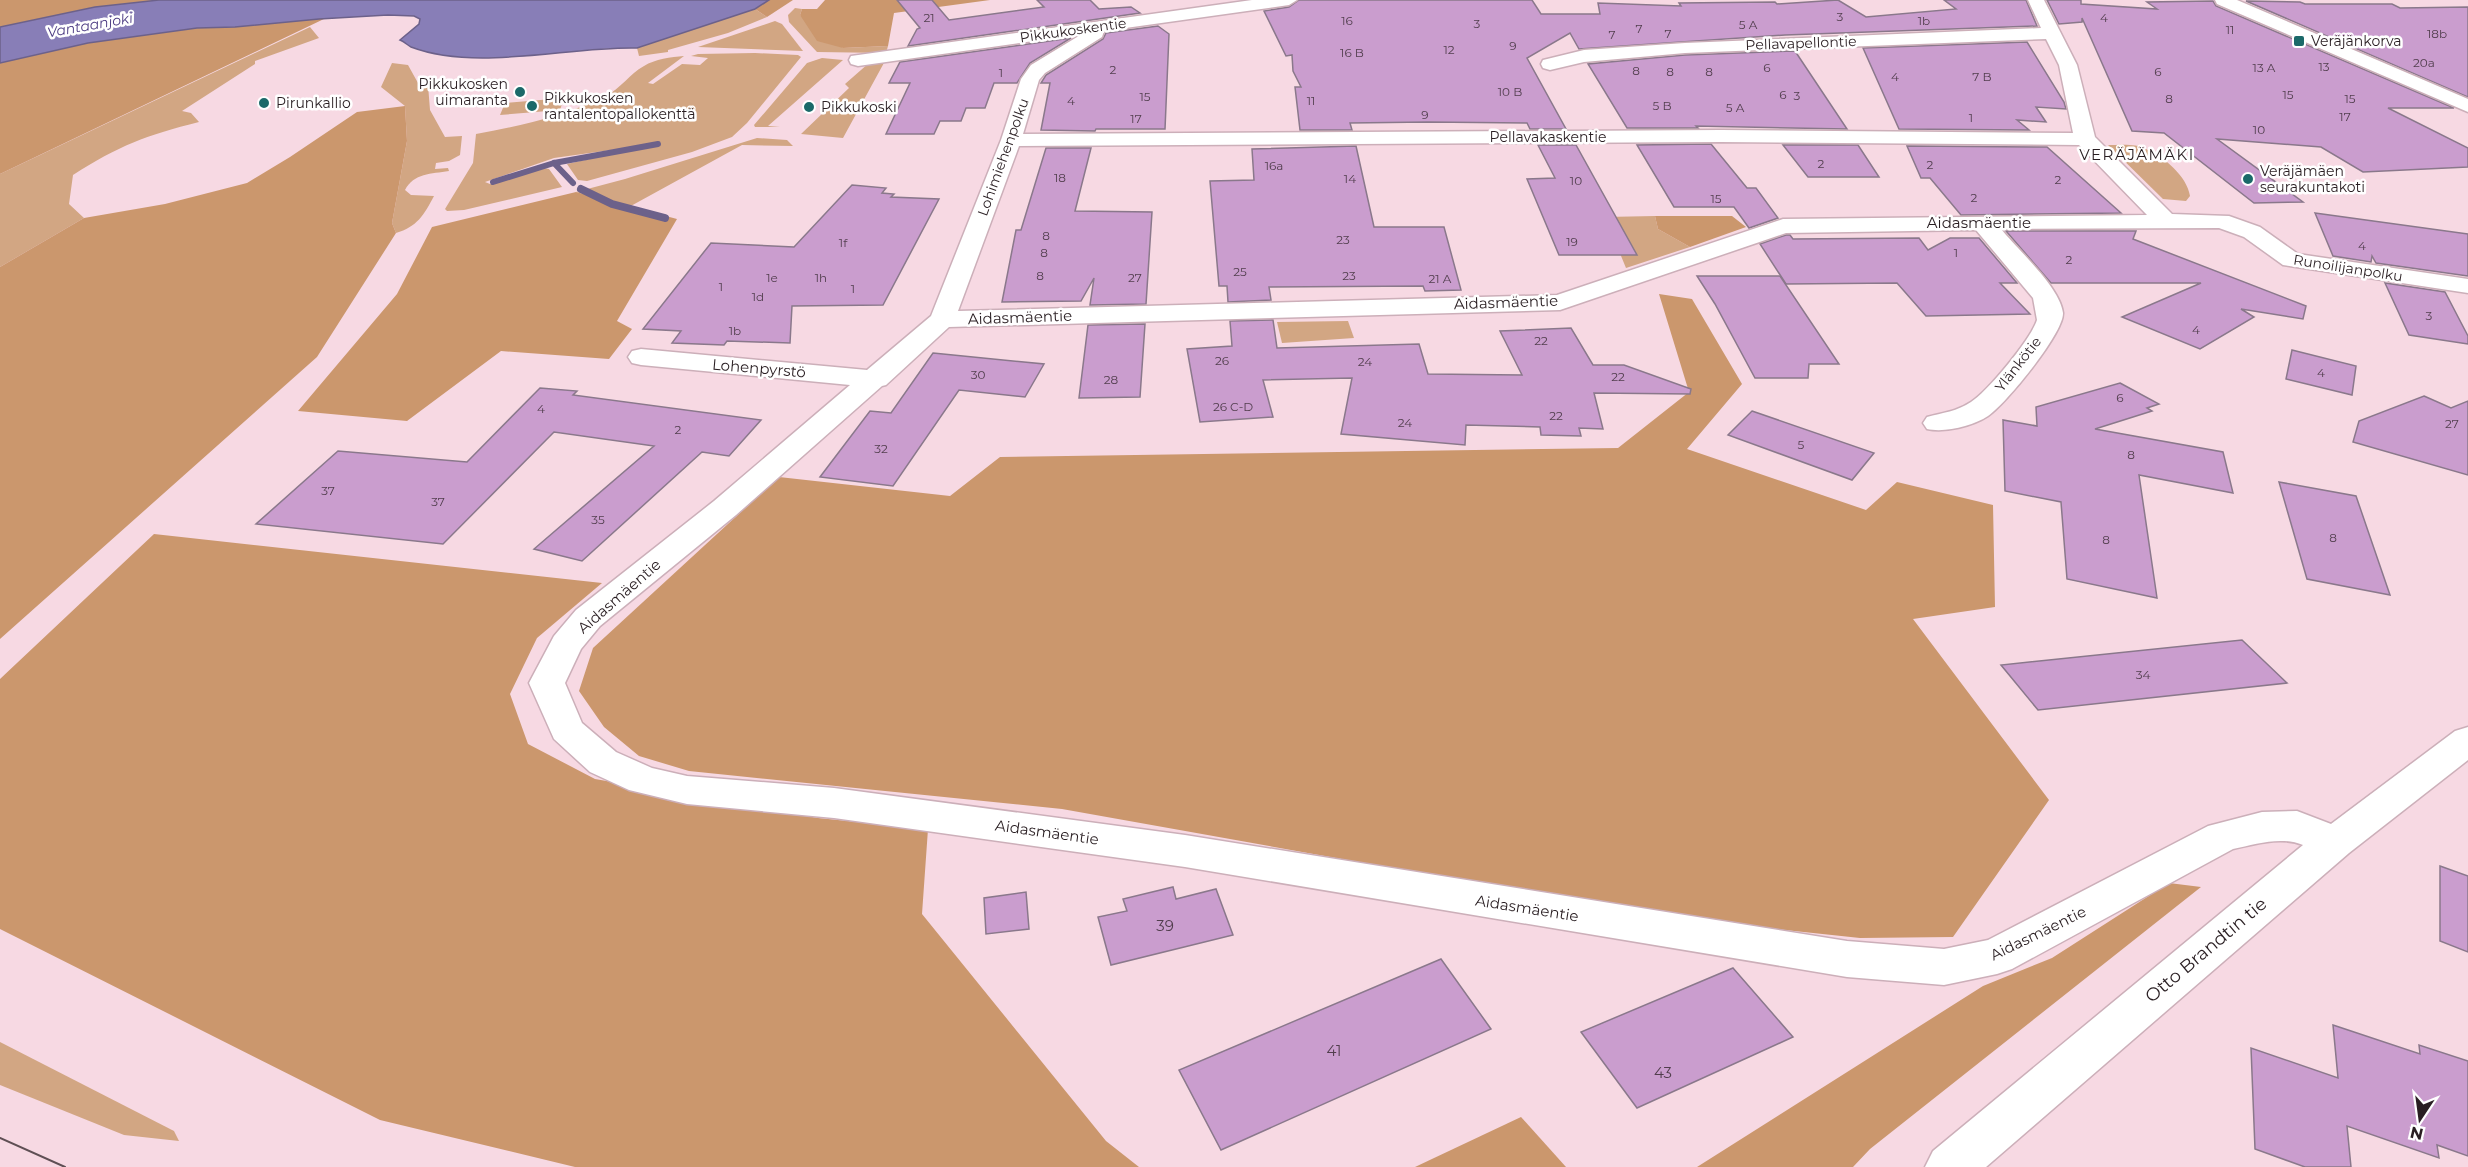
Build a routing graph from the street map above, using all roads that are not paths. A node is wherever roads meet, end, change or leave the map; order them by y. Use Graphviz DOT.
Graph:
graph roads {
  1 [pos="1289,0"];
  2 [pos="2036,0"];
  3 [pos="2223,0"];
  4 [pos="1099,27"];
  5 [pos="2052,33"];
  6 [pos="858,60"];
  7 [pos="1550,64"];
  8 [pos="2468,106"];
  9 [pos="2085,139"];
  10 [pos="1011,140"];
  11 [pos="2166,221"];
  12 [pos="1982,222"];
  13 [pos="2468,286"];
  14 [pos="942,319"];
  15 [pos="641,357"];
  16 [pos="876,379"];
  17 [pos="1937,423"];
  18 [pos="2468,740"];
  19 [pos="2335,842"];
  20 [pos="1950,1167"];
  1 -- 4 [label="street, Pikkukoskentie"];
  2 -- 5 [label="street"];
  3 -- 8 [label="street"];
  4 -- 6 [label="street, Pikkukoskentie"];
  4 -- 10 [label="street, Lohimiehenpolku"];
  5 -- 7 [label="street, Pellavapellontie"];
  5 -- 9 [label="street"];
  9 -- 10 [label="street, Pellavakaskentie"];
  9 -- 11 [label="street"];
  10 -- 14 [label="street, Lohimiehenpolku"];
  11 -- 12 [label="street, Aidasmäentie"];
  11 -- 13 [label="street, Runoilijanpolku"];
  12 -- 14 [label="street, Aidasmäentie"];
  12 -- 17 [label="street, Ylänkötie"];
  14 -- 16 [label="street, Aidasmäentie"];
  15 -- 16 [label="street, Lohenpyrstö"];
  16 -- 19 [label="street, Aidasmäentie"];
  18 -- 19 [label="street, Otto Brandtin tie"];
  19 -- 20 [label="street, Otto Brandtin tie"];
}
